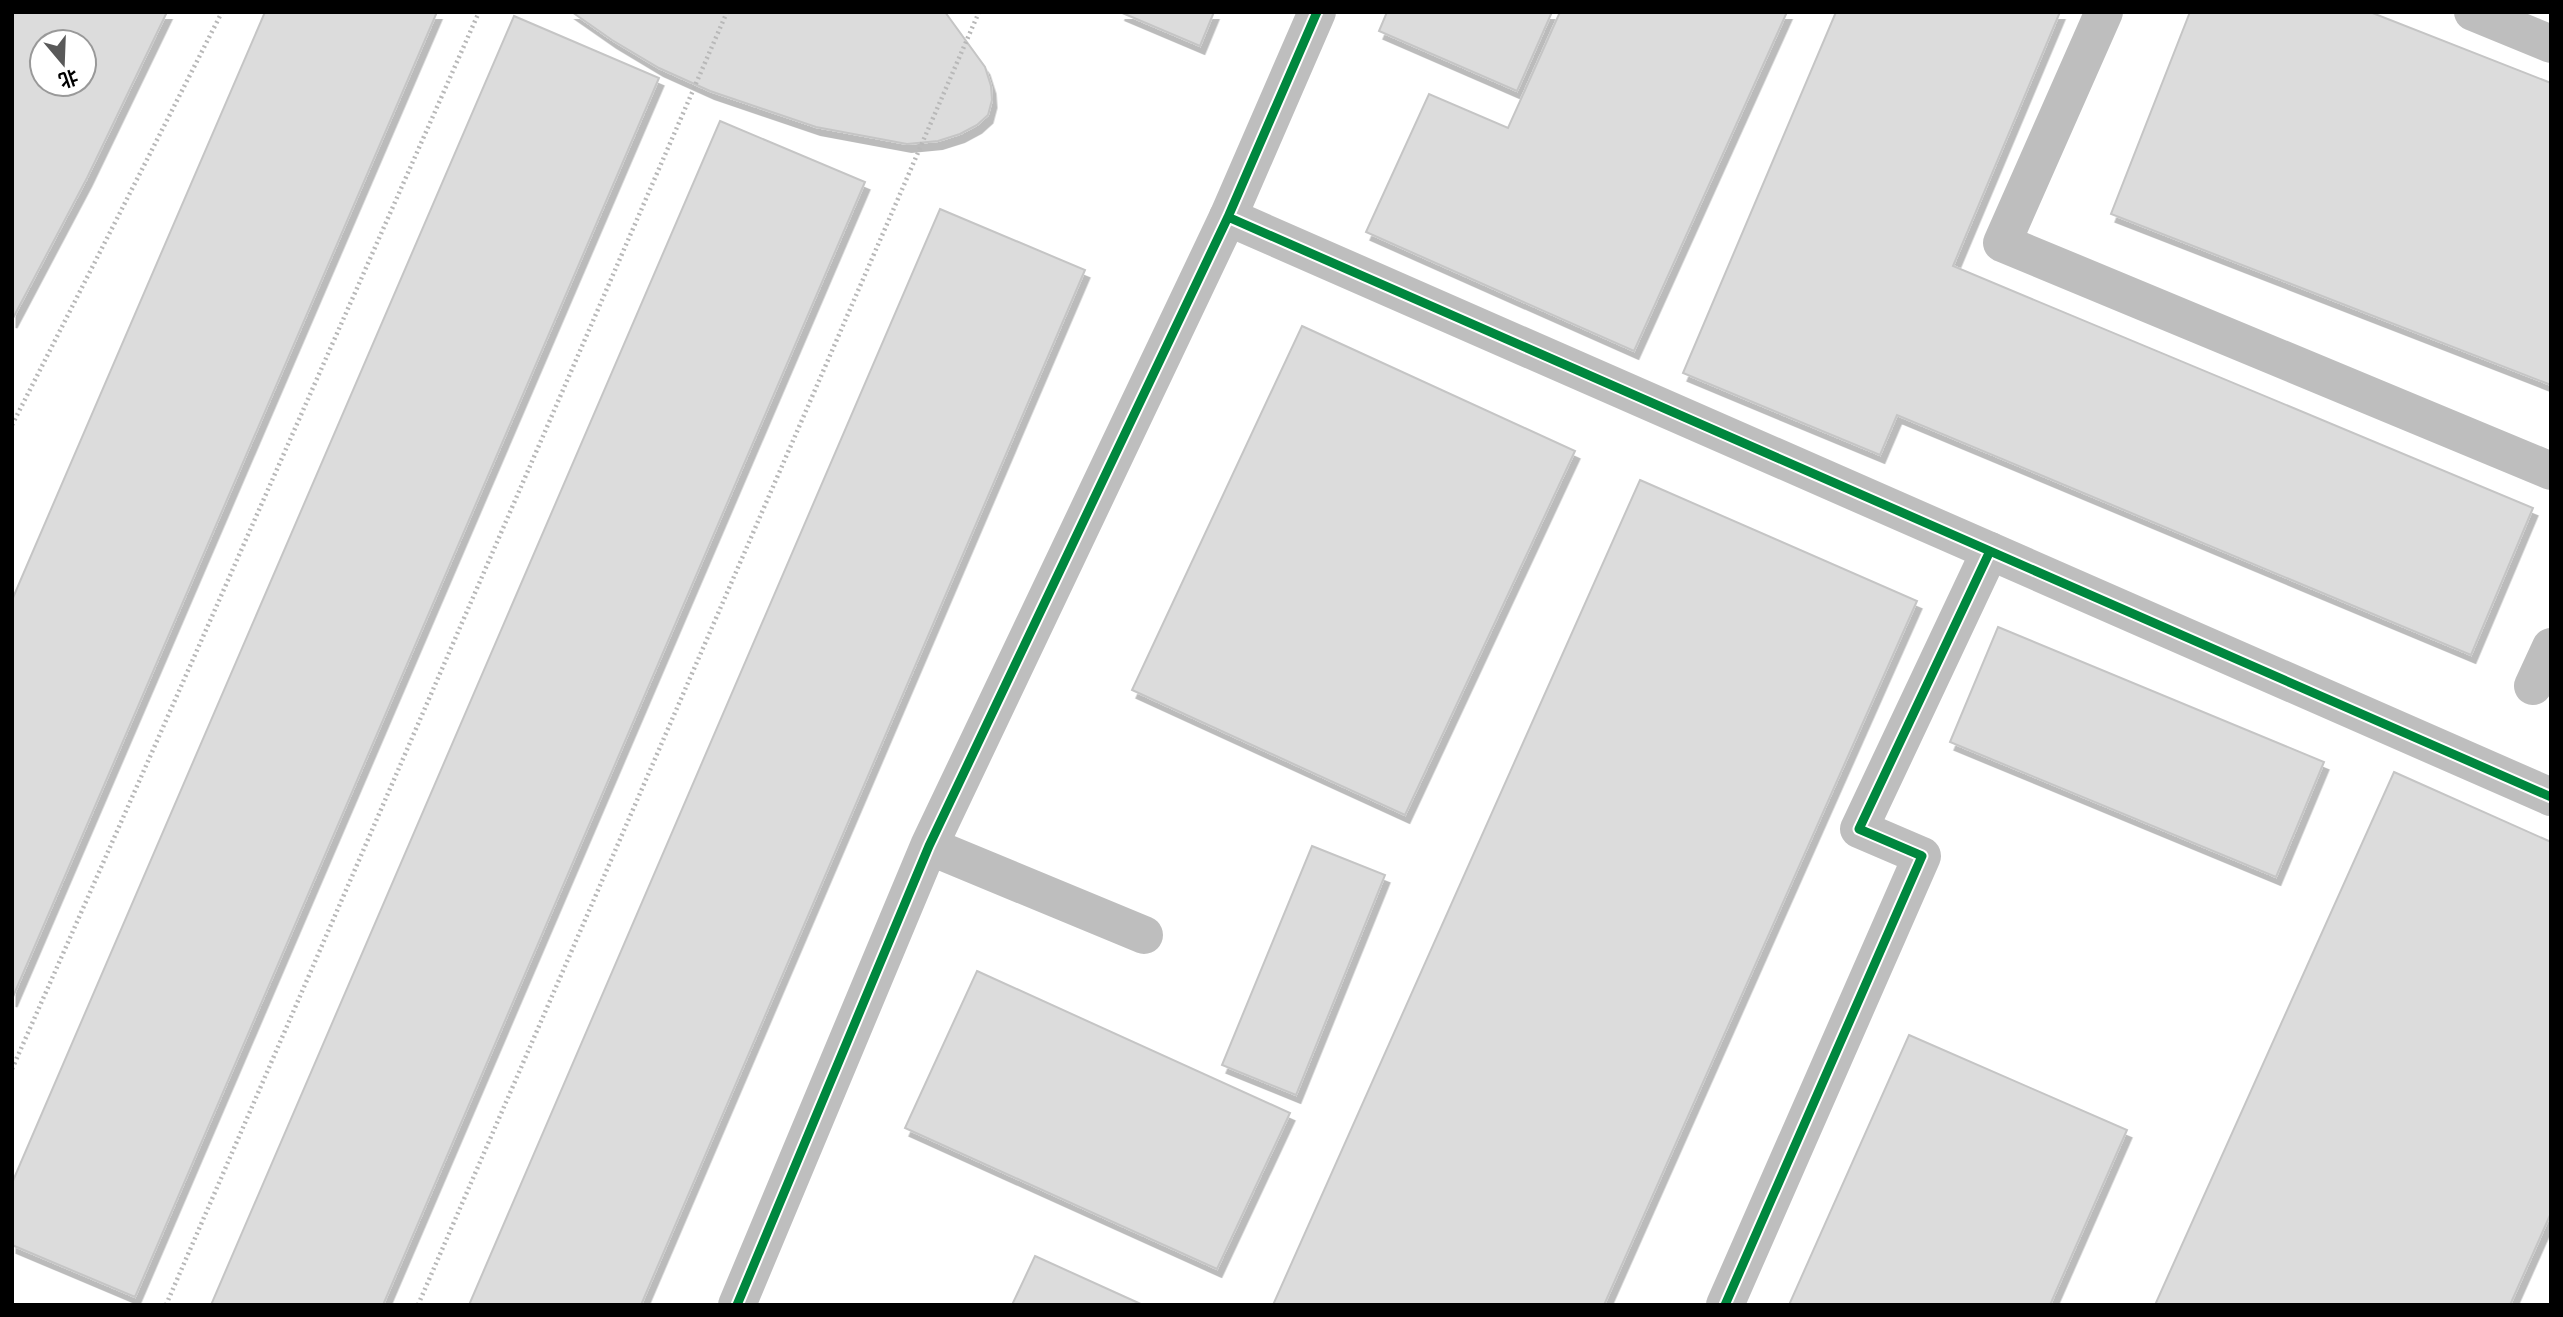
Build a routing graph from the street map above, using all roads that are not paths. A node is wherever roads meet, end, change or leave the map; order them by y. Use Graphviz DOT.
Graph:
graph roads {
  1 [pos="1317,12"];
  2 [pos="2104,12"];
  3 [pos="2473,12"];
  4 [pos="2551,44"];
  5 [pos="1228,217"];
  6 [pos="2551,471"];
  7 [pos="1990,551"];
  8 [pos="2551,647"];
  9 [pos="2533,686"];
  10 [pos="2551,797"];
  11 [pos="929,846"];
  12 [pos="1144,935"];
  13 [pos="737,1305"];
  14 [pos="1725,1305"];
  1 -- 5 [label="street"];
  2 -- 6 [label="street"];
  3 -- 4 [label="street"];
  5 -- 7 [label="street"];
  5 -- 11 [label="street"];
  7 -- 10 [label="street"];
  7 -- 14 [label="street"];
  8 -- 9 [label="street"];
  11 -- 12 [label="street"];
  11 -- 13 [label="street"];
}
